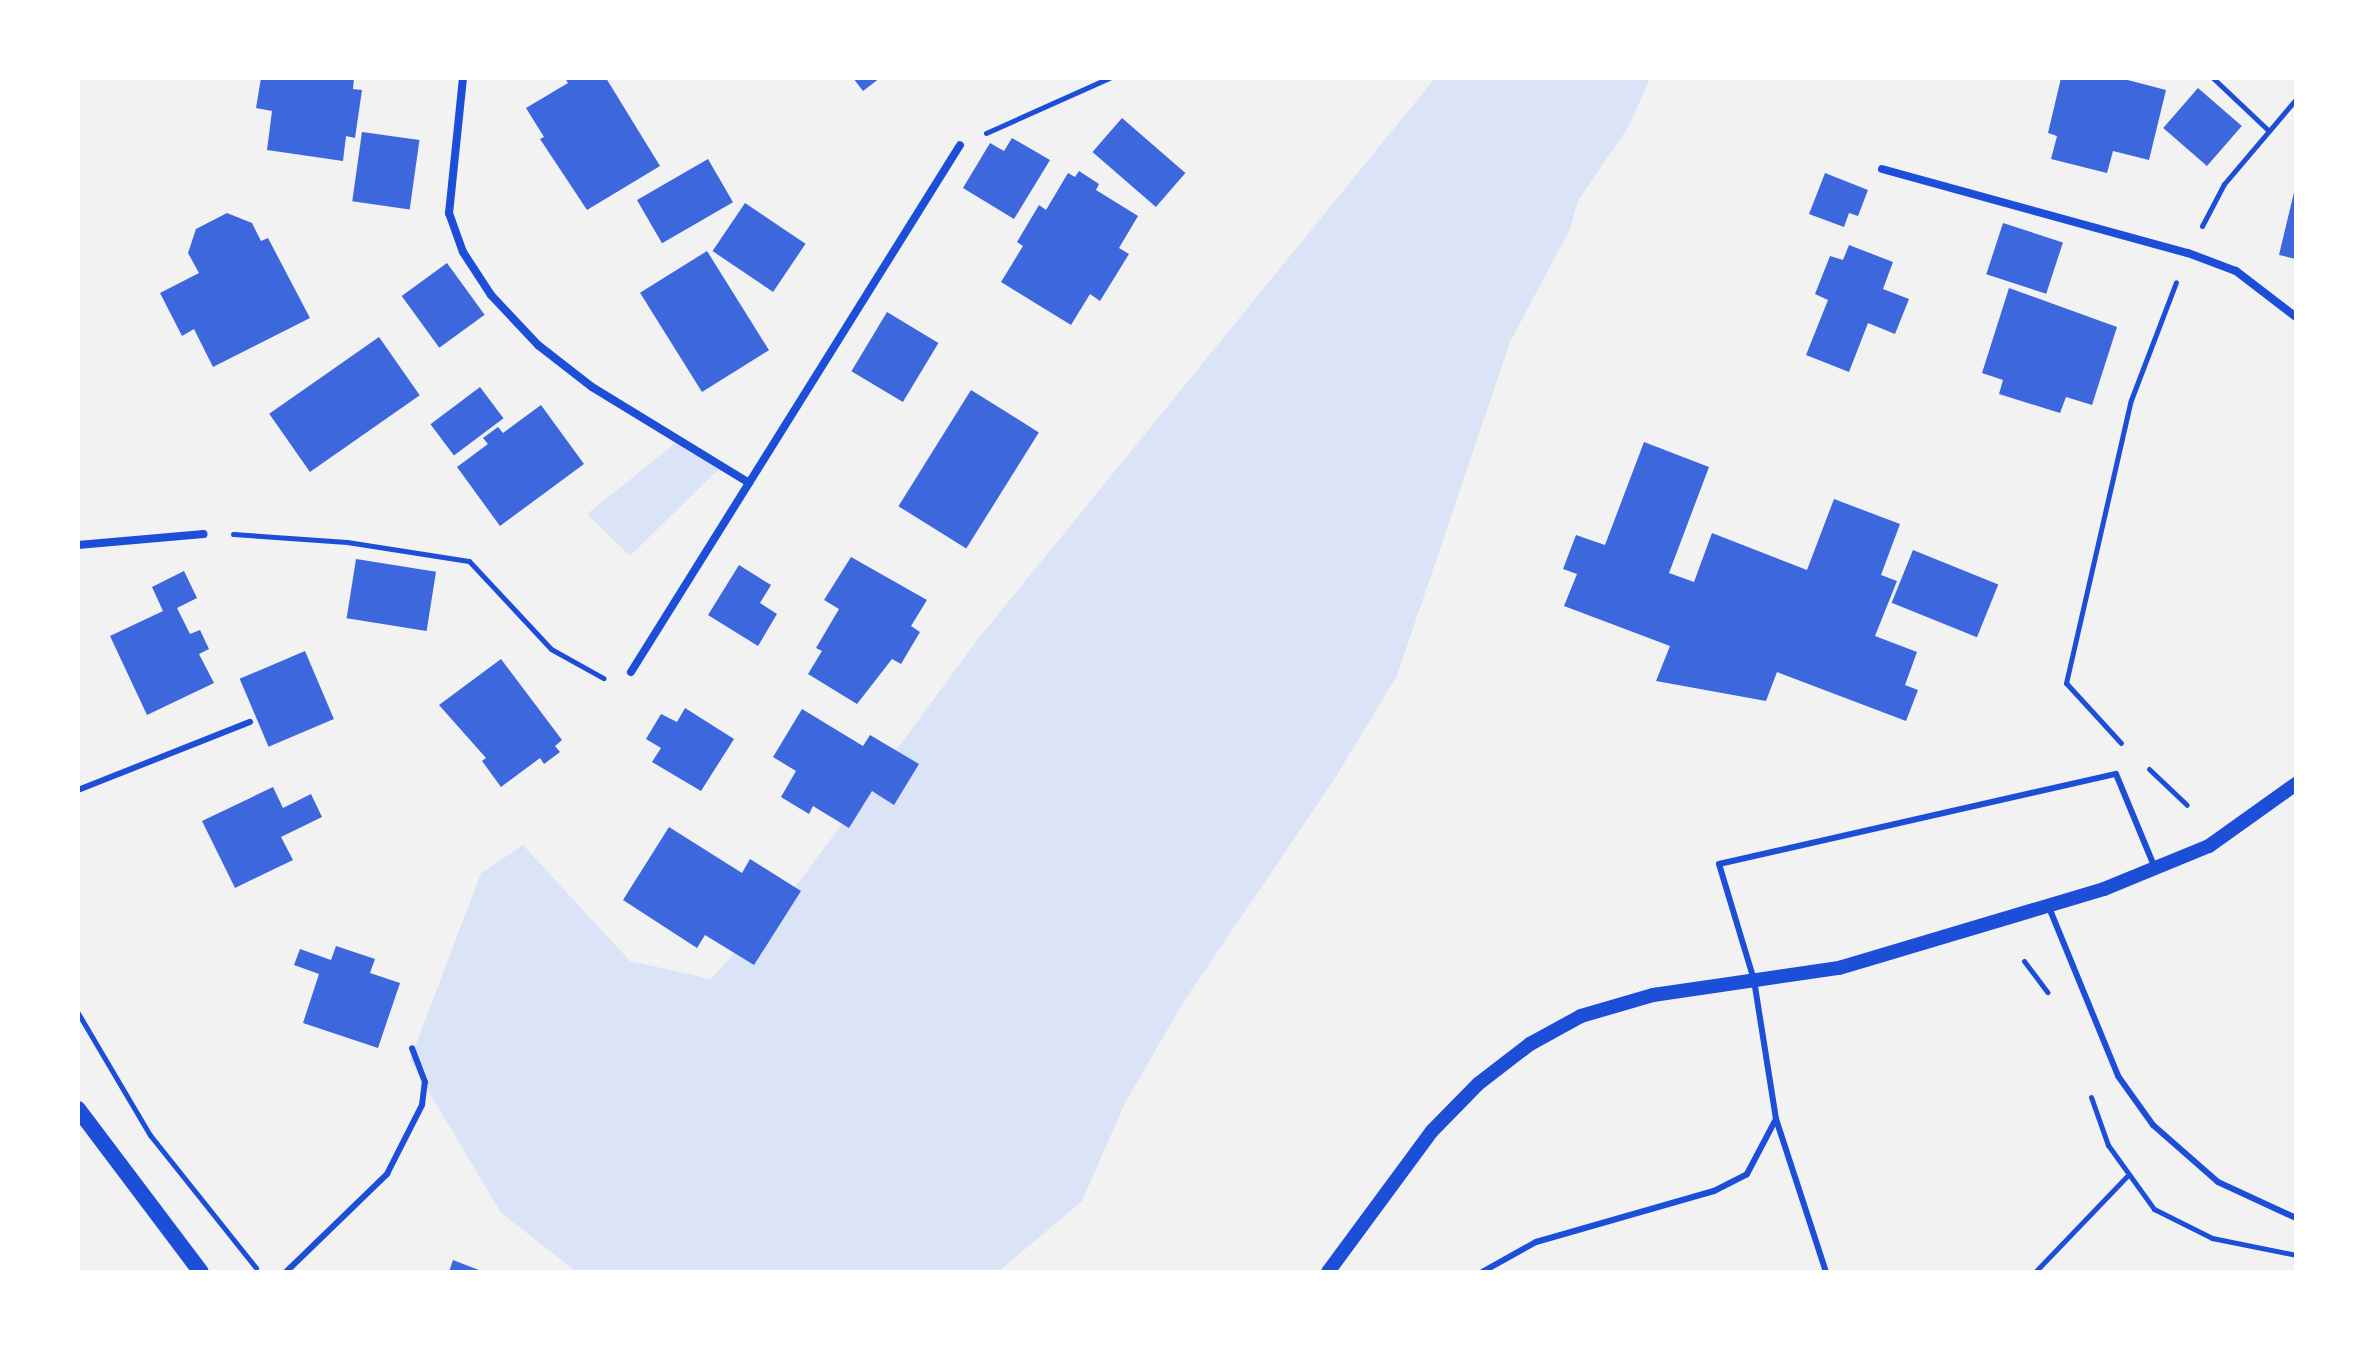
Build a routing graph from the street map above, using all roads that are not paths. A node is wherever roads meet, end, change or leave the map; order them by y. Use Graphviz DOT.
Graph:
graph roads {
  1 [pos="463,78"];
  2 [pos="960,145"];
  3 [pos="1882,169"];
  4 [pos="2296,317"];
  5 [pos="749,483"];
  6 [pos="204,534"];
  7 [pos="78,545"];
  8 [pos="631,672"];
  9 [pos="250,722"];
  10 [pos="2296,784"];
  11 [pos="78,790"];
  12 [pos="2155,868"];
  13 [pos="2048,905"];
  14 [pos="1754,980"];
  15 [pos="412,1048"];
  16 [pos="78,1109"];
  17 [pos="1776,1119"];
  18 [pos="2296,1218"];
  19 [pos="201,1272"];
  20 [pos="286,1272"];
  21 [pos="1328,1272"];
  22 [pos="1482,1272"];
  23 [pos="1826,1272"];
  1 -- 5 [label="street"];
  2 -- 5 [label="street"];
  3 -- 4 [label="street"];
  5 -- 8 [label="street"];
  6 -- 7 [label="street"];
  9 -- 11 [label="lane"];
  10 -- 12 [label="street"];
  12 -- 13 [label="street"];
  12 -- 14 [label="lane"];
  13 -- 14 [label="street"];
  13 -- 18 [label="lane"];
  14 -- 17 [label="lane"];
  14 -- 21 [label="street"];
  15 -- 20 [label="lane"];
  16 -- 19 [label="main road"];
  17 -- 22 [label="lane"];
  17 -- 23 [label="lane"];
}
